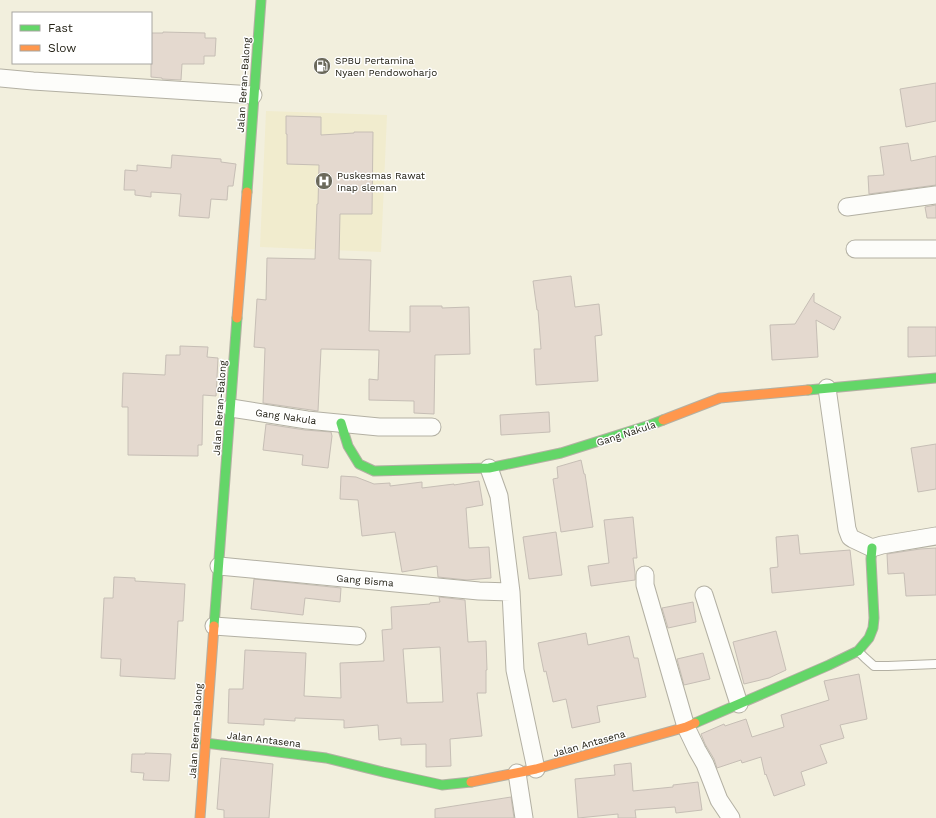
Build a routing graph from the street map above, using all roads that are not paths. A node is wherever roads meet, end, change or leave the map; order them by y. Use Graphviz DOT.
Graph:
graph roads {
  1 [pos="260,0"];
  2 [pos="0,78"];
  3 [pos="254,95"];
  4 [pos="936,195"];
  5 [pos="847,207"];
  6 [pos="936,248"];
  7 [pos="855,249"];
  8 [pos="936,378"];
  9 [pos="827,388"];
  10 [pos="230,408"];
  11 [pos="341,423"];
  12 [pos="432,428"];
  13 [pos="489,468"];
  14 [pos="936,536"];
  15 [pos="872,548"];
  16 [pos="219,566"];
  17 [pos="645,575"];
  18 [pos="511,592"];
  19 [pos="704,595"];
  20 [pos="214,626"];
  21 [pos="357,636"];
  22 [pos="858,651"];
  23 [pos="936,664"];
  24 [pos="739,704"];
  25 [pos="686,727"];
  26 [pos="206,744"];
  27 [pos="536,769"];
  28 [pos="517,773"];
  29 [pos="200,818"];
  30 [pos="524,818"];
  31 [pos="731,818"];
  1 -- 3 [label="street, Jalan Beran-Balong"];
  2 -- 3 [label="street"];
  3 -- 10 [label="street, Jalan Beran-Balong"];
  4 -- 5 [label="street"];
  6 -- 7 [label="street"];
  8 -- 9 [label="street, Gang Nakula"];
  9 -- 13 [label="street, Gang Nakula"];
  9 -- 15 [label="street"];
  10 -- 11 [label="street, Gang Nakula"];
  10 -- 16 [label="street, Jalan Beran-Balong"];
  11 -- 12 [label="street, Gang Nakula"];
  11 -- 13 [label="street, Gang Nakula"];
  13 -- 18 [label="street"];
  14 -- 15 [label="street"];
  15 -- 22 [label="street, Jalan Antasena"];
  16 -- 18 [label="street, Gang Bisma"];
  16 -- 20 [label="street, Jalan Beran-Balong"];
  17 -- 25 [label="street"];
  18 -- 27 [label="street"];
  19 -- 24 [label="street"];
  20 -- 21 [label="street"];
  20 -- 26 [label="street, Jalan Beran-Balong"];
  22 -- 23 [label="lane"];
  22 -- 24 [label="street, Jalan Antasena"];
  24 -- 25 [label="street, Jalan Antasena"];
  25 -- 27 [label="street, Jalan Antasena"];
  25 -- 31 [label="street"];
  26 -- 28 [label="street, Jalan Antasena"];
  26 -- 29 [label="street, Jalan Beran-Balong"];
  27 -- 28 [label="street, Jalan Antasena"];
  28 -- 30 [label="street"];
}
